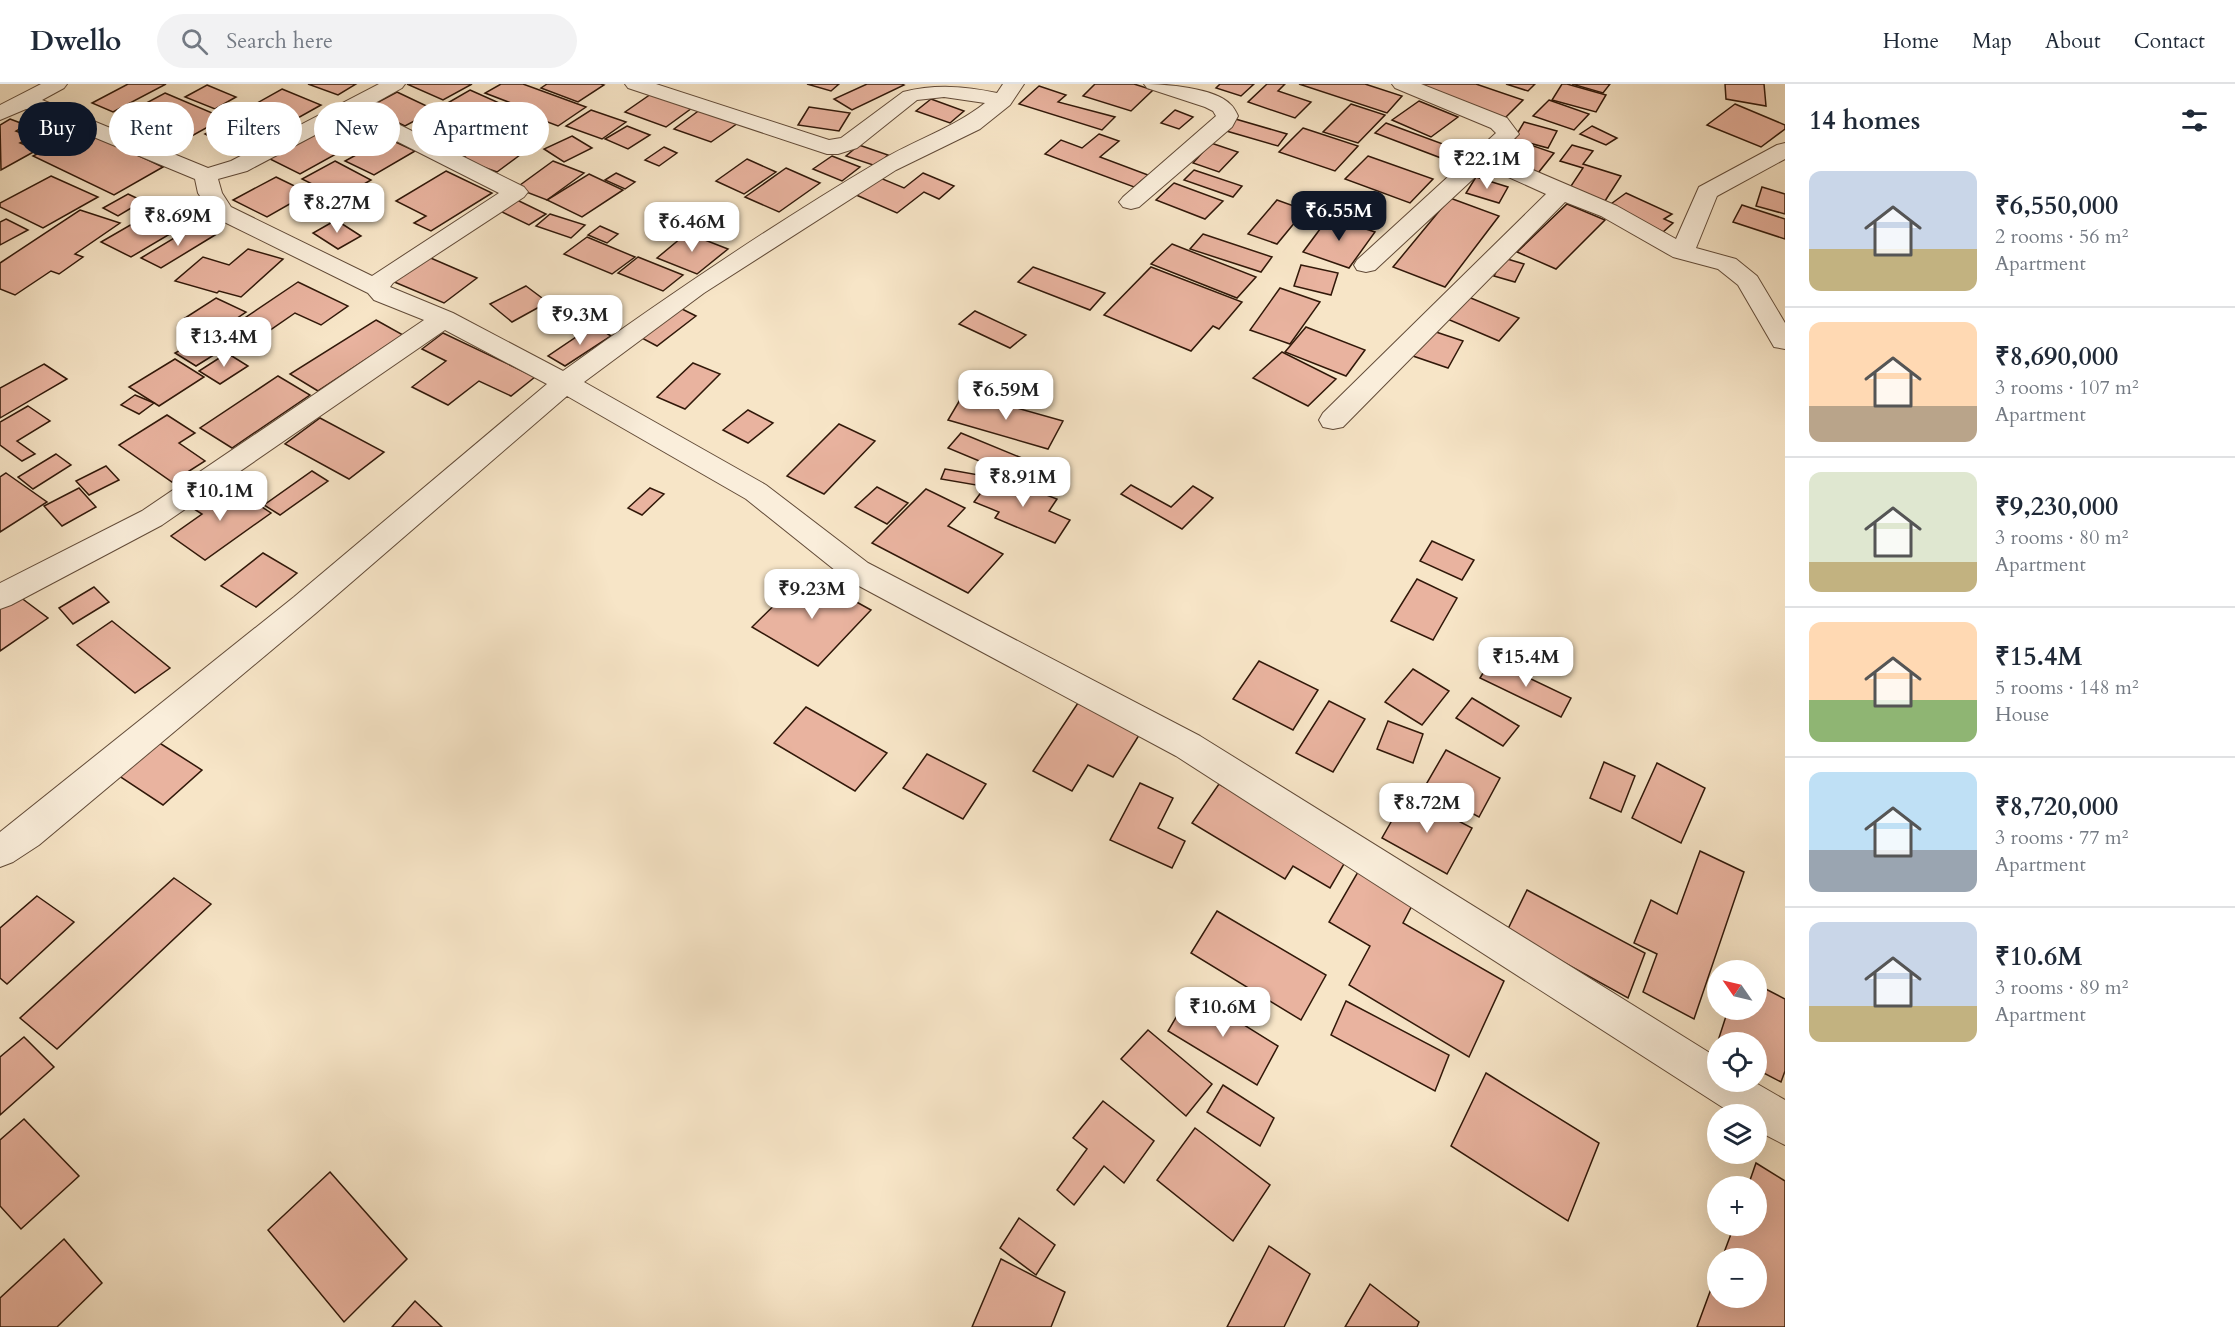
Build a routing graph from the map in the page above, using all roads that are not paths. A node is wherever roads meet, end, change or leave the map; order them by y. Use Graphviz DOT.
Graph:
graph roads {
  1 [pos="57,84"];
  2 [pos="395,84"];
  3 [pos="635,84"];
  4 [pos="1154,84"];
  5 [pos="1402,84"];
  6 [pos="1008,92"];
  7 [pos="25,101"];
  8 [pos="363,102"];
  9 [pos="0,114"];
  10 [pos="314,128"];
  11 [pos="400,134"];
  12 [pos="1785,150"];
  13 [pos="1483,157"];
  14 [pos="206,175"];
  15 [pos="1562,192"];
  16 [pos="1131,202"];
  17 [pos="1682,252"];
  18 [pos="1366,265"];
  19 [pos="377,288"];
  20 [pos="444,320"];
  21 [pos="1783,341"];
  22 [pos="565,383"];
  23 [pos="1333,420"];
  24 [pos="0,597"];
  25 [pos="0,852"];
  26 [pos="1707,1074"];
  27 [pos="1735,1092"];
  28 [pos="1785,1124"];
  1 -- 7 [label="street"];
  2 -- 8 [label="street"];
  3 -- 6 [label="street"];
  4 -- 16 [label="street"];
  5 -- 13 [label="street"];
  6 -- 22 [label="street"];
  7 -- 9 [label="street"];
  7 -- 14 [label="street"];
  10 -- 14 [label="street"];
  11 -- 19 [label="street"];
  12 -- 17 [label="street"];
  13 -- 15 [label="street"];
  13 -- 18 [label="street"];
  14 -- 19 [label="street"];
  15 -- 17 [label="street"];
  15 -- 23 [label="street"];
  17 -- 21 [label="street"];
  19 -- 20 [label="street"];
  20 -- 22 [label="street"];
  20 -- 24 [label="street"];
  22 -- 25 [label="street"];
  22 -- 26 [label="street"];
  27 -- 28 [label="street"];
}
